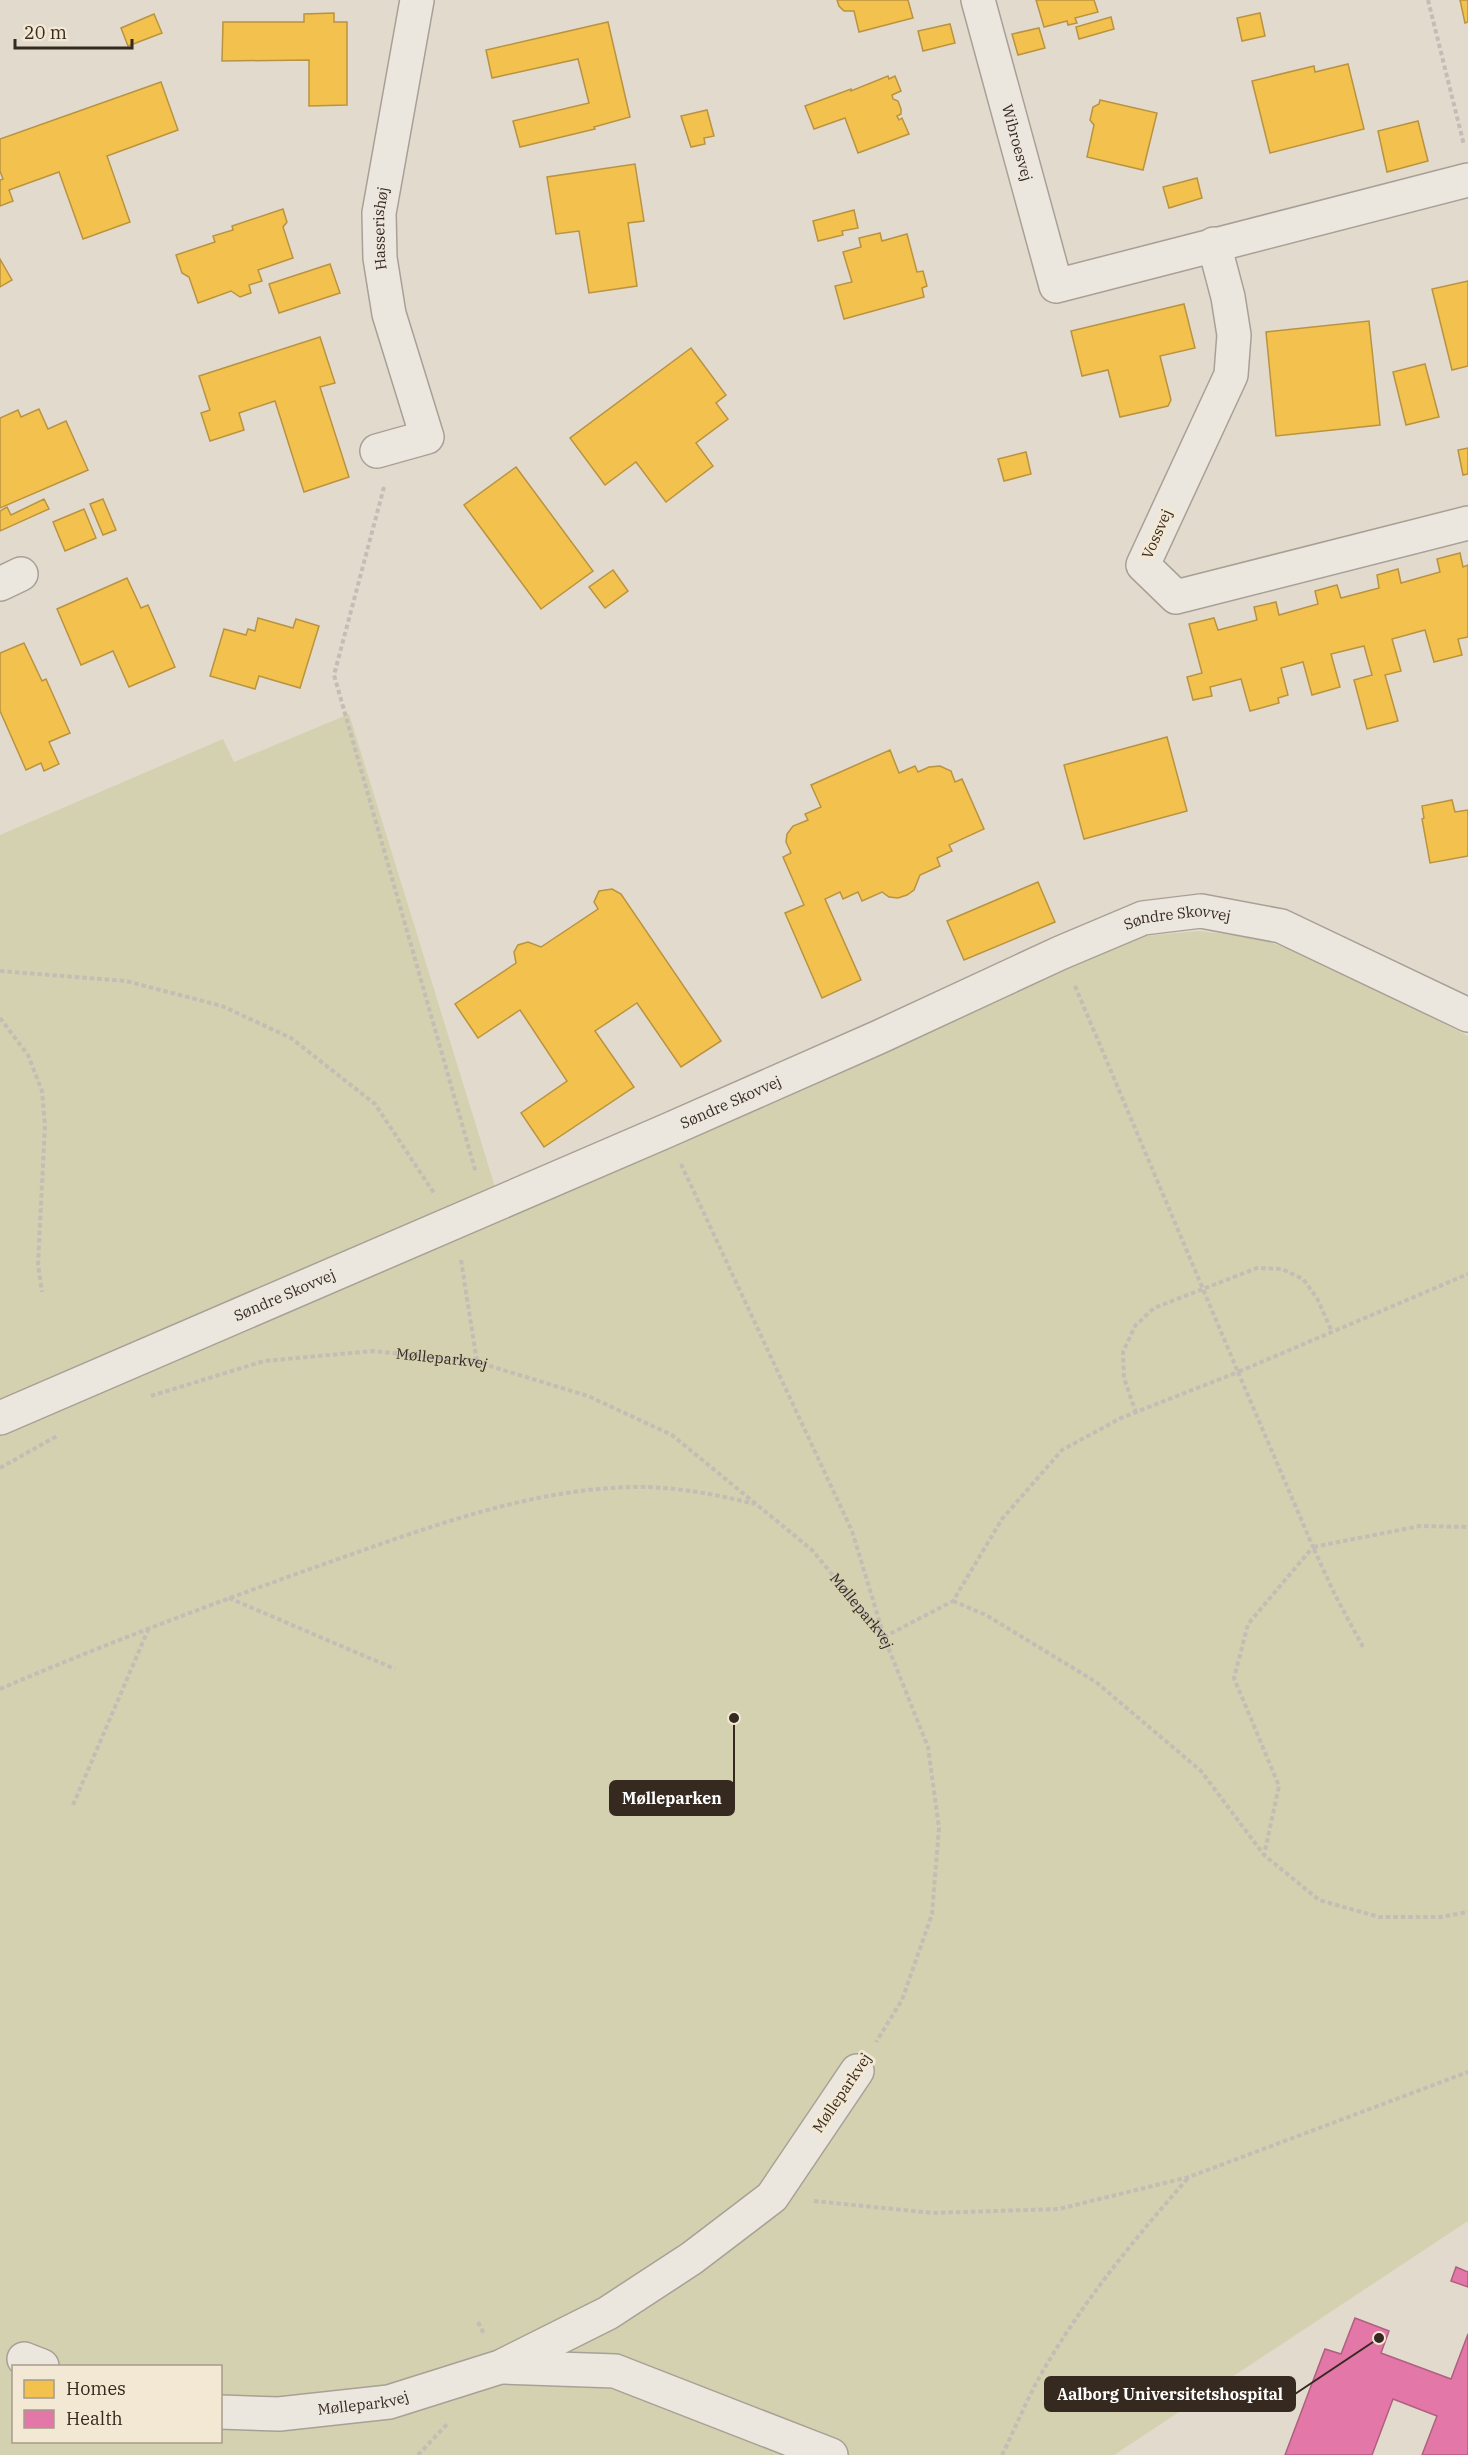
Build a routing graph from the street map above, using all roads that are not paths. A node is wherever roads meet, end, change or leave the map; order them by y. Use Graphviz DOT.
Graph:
graph roads {
  1 [pos="417,0"];
  2 [pos="978,0"];
  3 [pos="1467,165"];
  4 [pos="1214,244"];
  5 [pos="386,449"];
  6 [pos="1468,523"];
  7 [pos="1468,1015"];
  8 [pos="0,1418"];
  9 [pos="857,2071"];
  10 [pos="500,2367"];
  11 [pos="222,2412"];
  12 [pos="831,2455"];
  1 -- 5 [label="street, Hasserishøj"];
  2 -- 4 [label="street, Wibroesvej"];
  3 -- 4 [label="street"];
  4 -- 6 [label="street, Vossvej"];
  7 -- 8 [label="street, Søndre Skovvej"];
  9 -- 10 [label="street, Mølleparkvej"];
  10 -- 11 [label="street, Mølleparkvej"];
  10 -- 12 [label="street, Mølleparkvej"];
}
